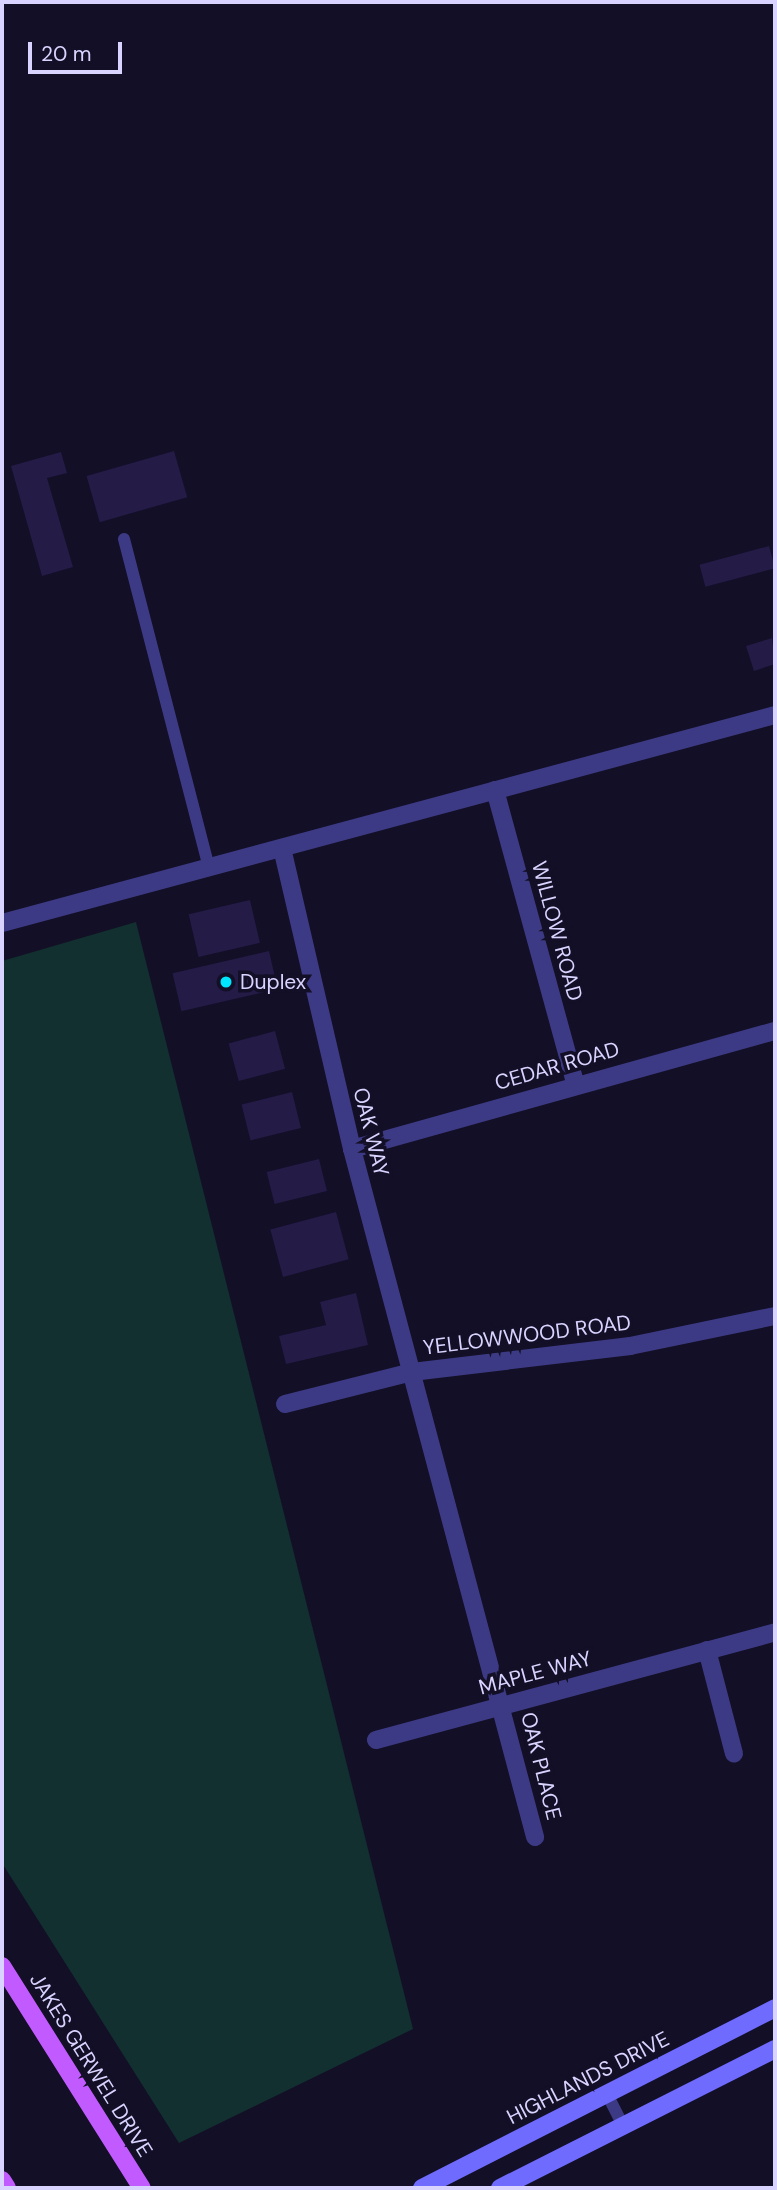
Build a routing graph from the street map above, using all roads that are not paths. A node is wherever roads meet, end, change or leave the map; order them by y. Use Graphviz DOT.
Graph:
graph roads {
  1 [pos="124,540"];
  2 [pos="775,715"];
  3 [pos="495,790"];
  4 [pos="282,848"];
  5 [pos="209,867"];
  6 [pos="2,923"];
  7 [pos="775,1031"];
  8 [pos="575,1083"];
  9 [pos="352,1149"];
  10 [pos="775,1315"];
  11 [pos="412,1372"];
  12 [pos="285,1404"];
  13 [pos="775,1632"];
  14 [pos="707,1650"];
  15 [pos="502,1706"];
  16 [pos="376,1740"];
  17 [pos="734,1754"];
  18 [pos="535,1837"];
  19 [pos="2,1966"];
  20 [pos="775,2008"];
  21 [pos="775,2049"];
  22 [pos="607,2094"];
  23 [pos="623,2125"];
  24 [pos="2,2180"];
  25 [pos="7,2188"];
  26 [pos="142,2188"];
  27 [pos="422,2188"];
  28 [pos="500,2188"];
  1 -- 5 [label="lane"];
  2 -- 3 [label="street"];
  3 -- 4 [label="street"];
  3 -- 8 [label="street, WILLOW ROAD"];
  4 -- 5 [label="street"];
  4 -- 9 [label="street, OAK WAY"];
  5 -- 6 [label="street"];
  7 -- 8 [label="street, CEDAR ROAD"];
  8 -- 9 [label="street, CEDAR ROAD"];
  9 -- 11 [label="street, OAK WAY"];
  10 -- 11 [label="street, YELLOWWOOD ROAD"];
  11 -- 12 [label="street, YELLOWWOOD ROAD"];
  11 -- 15 [label="street, OAK WAY"];
  13 -- 14 [label="street, MAPLE WAY"];
  14 -- 15 [label="street, MAPLE WAY"];
  14 -- 17 [label="street"];
  15 -- 16 [label="street, MAPLE WAY"];
  15 -- 18 [label="street, OAK PLACE"];
  19 -- 26 [label="main road, JAKES GERWEL DRIVE"];
  20 -- 22 [label="main road, HIGHLANDS DRIVE"];
  21 -- 23 [label="main road"];
  22 -- 23 [label="lane"];
  22 -- 27 [label="main road, HIGHLANDS DRIVE"];
  23 -- 28 [label="main road"];
  24 -- 25 [label="main road"];
}
